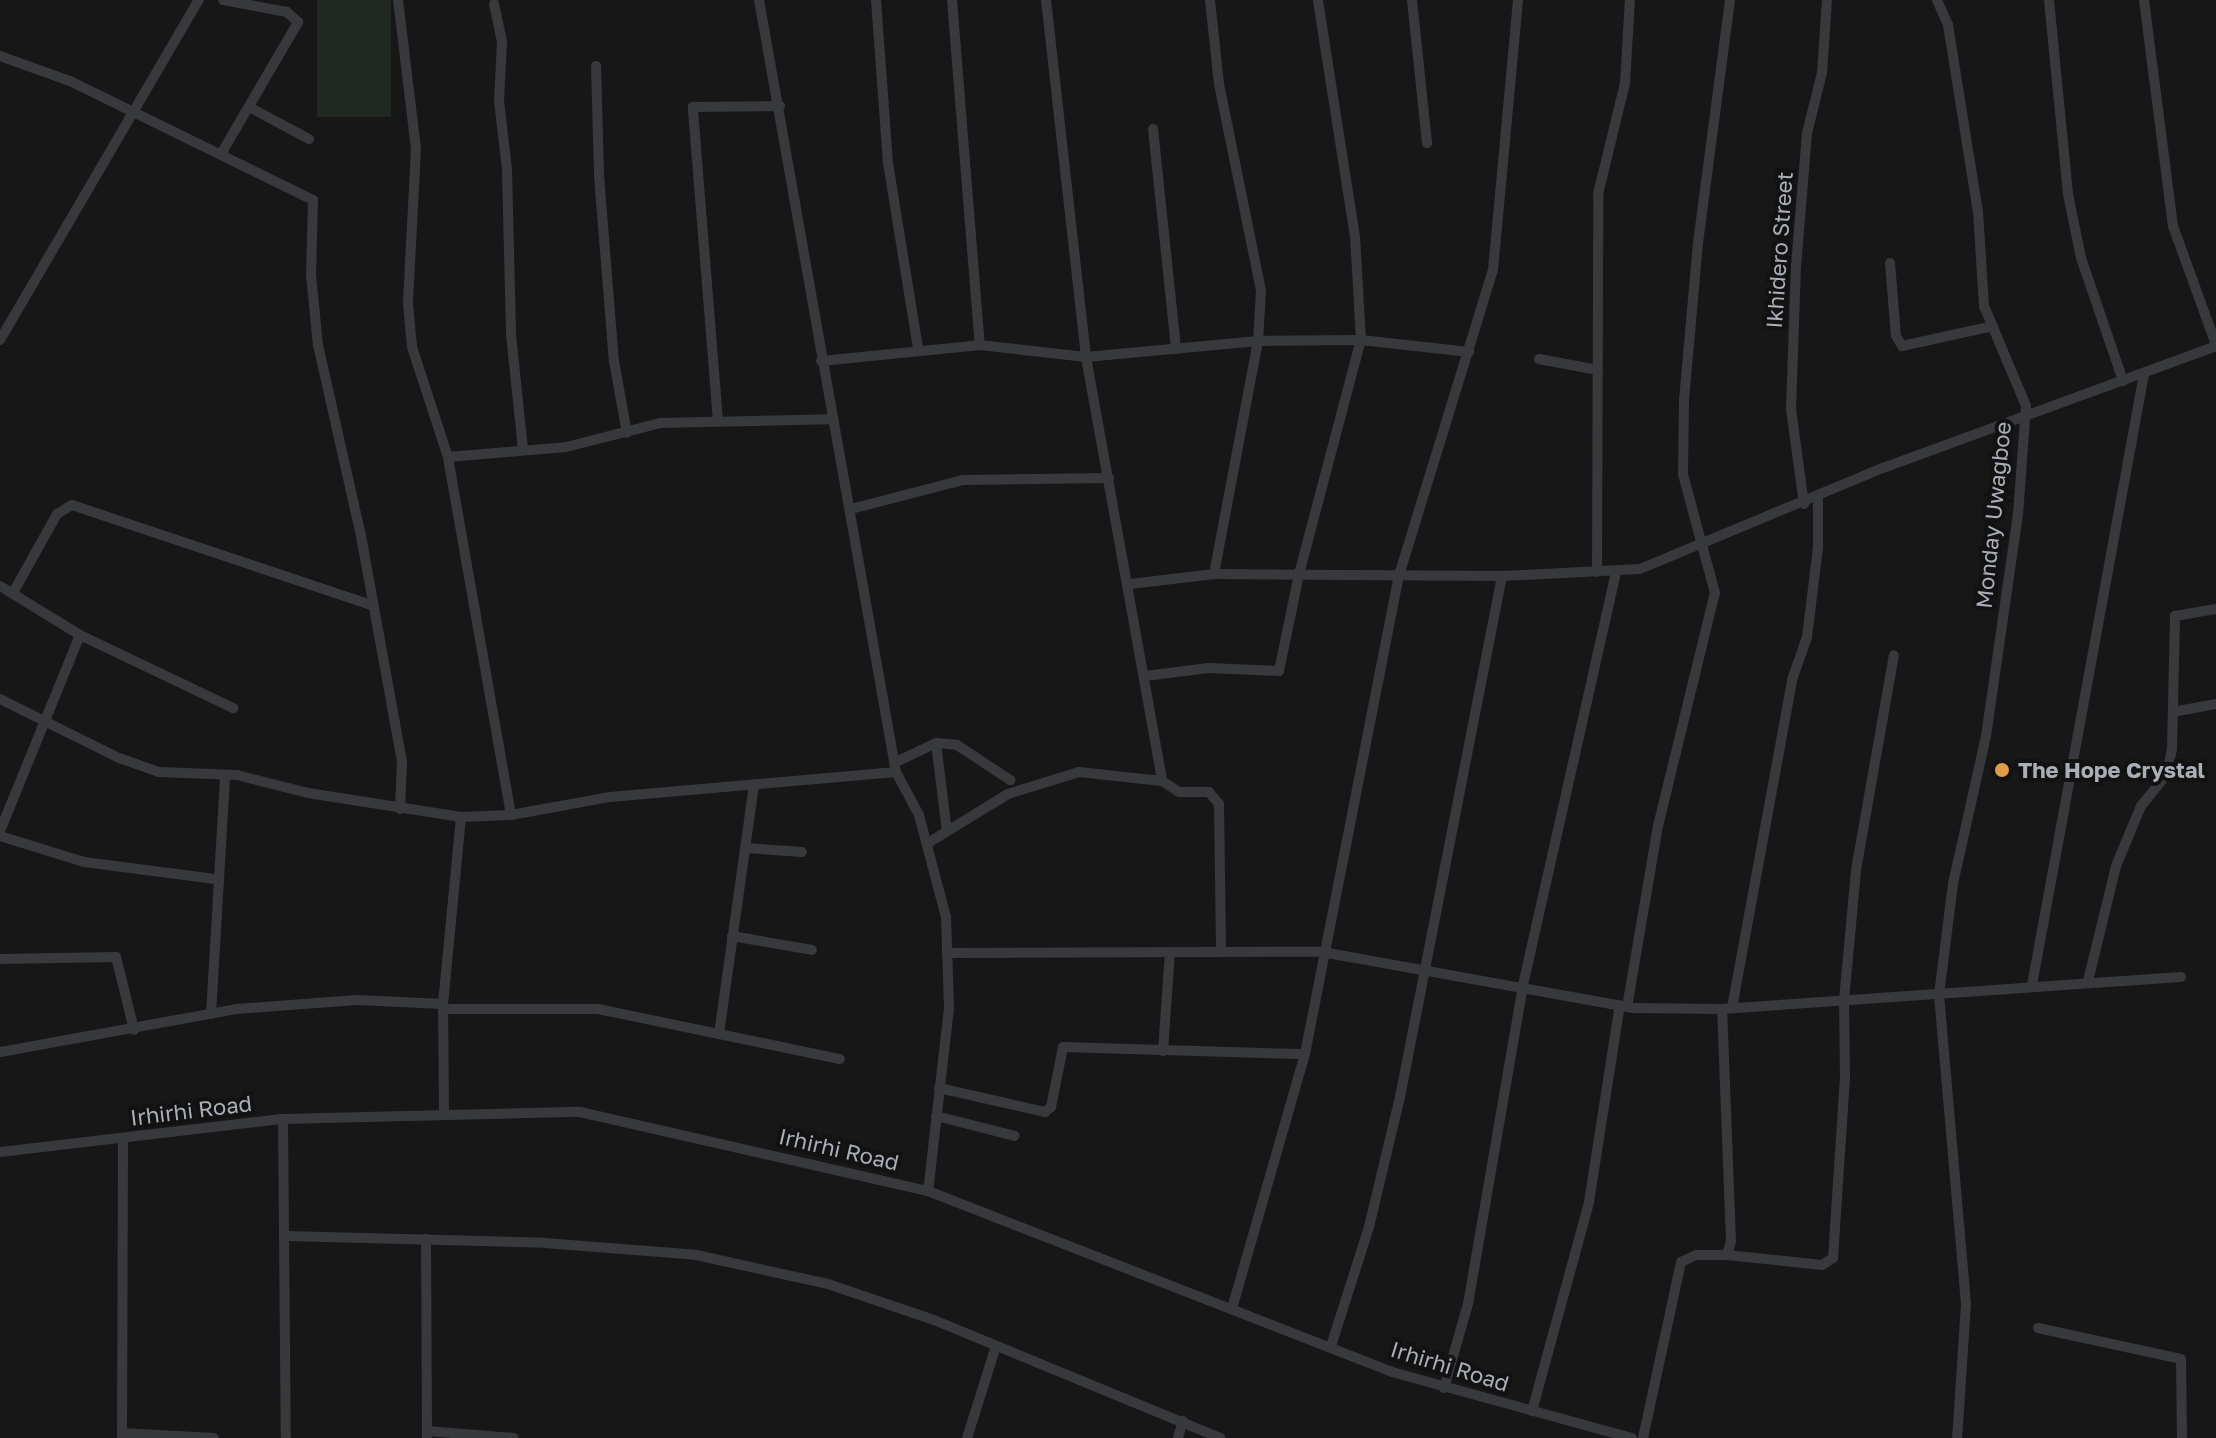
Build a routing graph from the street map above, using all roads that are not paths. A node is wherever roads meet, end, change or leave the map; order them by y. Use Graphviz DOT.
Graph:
graph roads {
  1 [pos="199,0"];
  2 [pos="223,0"];
  3 [pos="398,0"];
  4 [pos="759,0"];
  5 [pos="876,0"];
  6 [pos="952,0"];
  7 [pos="1046,0"];
  8 [pos="1210,0"];
  9 [pos="1318,0"];
  10 [pos="1412,0"];
  11 [pos="1518,0"];
  12 [pos="1630,0"];
  13 [pos="1730,0"];
  14 [pos="1827,0"];
  15 [pos="1937,0"];
  16 [pos="2049,0"];
  17 [pos="2144,0"];
  18 [pos="494,4"];
  19 [pos="0,56"];
  20 [pos="596,66"];
  21 [pos="780,106"];
  22 [pos="251,108"];
  23 [pos="136,114"];
  24 [pos="1153,129"];
  25 [pos="309,139"];
  26 [pos="1427,143"];
  27 [pos="221,154"];
  28 [pos="1890,263"];
  29 [pos="1993,326"];
  30 [pos="0,340"];
  31 [pos="1361,340"];
  32 [pos="1258,341"];
  33 [pos="980,345"];
  34 [pos="2216,346"];
  35 [pos="918,348"];
  36 [pos="1176,349"];
  37 [pos="1469,352"];
  38 [pos="1086,357"];
  39 [pos="1539,359"];
  40 [pos="821,361"];
  41 [pos="1598,370"];
  42 [pos="2144,374"];
  43 [pos="2123,381"];
  44 [pos="830,419"];
  45 [pos="2023,420"];
  46 [pos="718,421"];
  47 [pos="627,433"];
  48 [pos="523,449"];
  49 [pos="448,457"];
  50 [pos="1109,478"];
  51 [pos="1818,497"];
  52 [pos="1804,504"];
  53 [pos="851,509"];
  54 [pos="1704,542"];
  55 [pos="1400,572"];
  56 [pos="1597,572"];
  57 [pos="1616,573"];
  58 [pos="1214,574"];
  59 [pos="1299,574"];
  60 [pos="1502,576"];
  61 [pos="1130,584"];
  62 [pos="0,586"];
  63 [pos="14,591"];
  64 [pos="373,606"];
  65 [pos="2216,609"];
  66 [pos="80,635"];
  67 [pos="1894,655"];
  68 [pos="1145,676"];
  69 [pos="0,699"];
  70 [pos="2216,704"];
  71 [pos="233,708"];
  72 [pos="2173,712"];
  73 [pos="46,724"];
  74 [pos="936,743"];
  75 [pos="895,767"];
  76 [pos="225,775"];
  77 [pos="1010,780"];
  78 [pos="1162,781"];
  79 [pos="754,784"];
  80 [pos="400,809"];
  81 [pos="511,815"];
  82 [pos="461,817"];
  83 [pos="947,831"];
  84 [pos="0,833"];
  85 [pos="928,843"];
  86 [pos="745,848"];
  87 [pos="802,852"];
  88 [pos="215,879"];
  89 [pos="732,936"];
  90 [pos="812,950"];
  91 [pos="1170,952"];
  92 [pos="1221,952"];
  93 [pos="1322,952"];
  94 [pos="947,953"];
  95 [pos="0,959"];
  96 [pos="1422,970"];
  97 [pos="2181,977"];
  98 [pos="2088,981"];
  99 [pos="1523,985"];
  100 [pos="2032,985"];
  101 [pos="1939,995"];
  102 [pos="1844,1000"];
  103 [pos="443,1006"];
  104 [pos="1624,1006"];
  105 [pos="1727,1008"];
  106 [pos="211,1014"];
  107 [pos="134,1030"];
  108 [pos="719,1034"];
  109 [pos="1163,1051"];
  110 [pos="0,1052"];
  111 [pos="1305,1054"];
  112 [pos="840,1059"];
  113 [pos="939,1088"];
  114 [pos="444,1113"];
  115 [pos="936,1116"];
  116 [pos="283,1119"];
  117 [pos="1015,1136"];
  118 [pos="123,1139"];
  119 [pos="0,1152"];
  120 [pos="928,1191"];
  121 [pos="286,1236"];
  122 [pos="426,1239"];
  123 [pos="1727,1255"];
  124 [pos="1233,1305"];
  125 [pos="2038,1328"];
  126 [pos="996,1346"];
  127 [pos="1331,1346"];
  128 [pos="1444,1388"];
  129 [pos="1532,1411"];
  130 [pos="1183,1421"];
  131 [pos="427,1434"];
  132 [pos="122,1436"];
  133 [pos="214,1438"];
  134 [pos="286,1438"];
  135 [pos="514,1438"];
  136 [pos="967,1438"];
  137 [pos="1178,1438"];
  138 [pos="1221,1438"];
  139 [pos="1632,1438"];
  140 [pos="1643,1438"];
  141 [pos="1957,1438"];
  142 [pos="2182,1438"];
  1 -- 23 [label="street"];
  2 -- 22 [label="street"];
  3 -- 49 [label="street"];
  4 -- 21 [label="street"];
  5 -- 35 [label="street"];
  6 -- 33 [label="street"];
  7 -- 38 [label="street"];
  8 -- 32 [label="street"];
  9 -- 31 [label="street"];
  10 -- 26 [label="street"];
  11 -- 37 [label="street"];
  12 -- 41 [label="street"];
  13 -- 54 [label="street"];
  14 -- 52 [label="street, Ikhidero Street"];
  15 -- 29 [label="street, Monday Uwagboe"];
  16 -- 43 [label="street"];
  17 -- 34 [label="street"];
  18 -- 48 [label="street"];
  19 -- 23 [label="street"];
  20 -- 47 [label="street"];
  21 -- 40 [label="street"];
  21 -- 46 [label="street"];
  22 -- 25 [label="street"];
  22 -- 27 [label="street"];
  23 -- 27 [label="street"];
  23 -- 30 [label="street"];
  24 -- 36 [label="street"];
  27 -- 64 [label="street"];
  28 -- 29 [label="street"];
  29 -- 45 [label="street, Monday Uwagboe"];
  31 -- 32 [label="street"];
  31 -- 37 [label="street"];
  31 -- 59 [label="street"];
  32 -- 36 [label="street"];
  32 -- 58 [label="street"];
  33 -- 35 [label="street"];
  33 -- 38 [label="street"];
  34 -- 42 [label="street"];
  35 -- 40 [label="street"];
  36 -- 38 [label="street"];
  37 -- 55 [label="street"];
  38 -- 50 [label="street"];
  39 -- 41 [label="street"];
  40 -- 44 [label="street"];
  41 -- 56 [label="street"];
  42 -- 43 [label="street"];
  42 -- 100 [label="street"];
  43 -- 45 [label="street"];
  44 -- 46 [label="street"];
  44 -- 53 [label="street"];
  45 -- 51 [label="street"];
  45 -- 101 [label="street, Monday Uwagboe"];
  46 -- 47 [label="street"];
  47 -- 48 [label="street"];
  48 -- 49 [label="street"];
  49 -- 81 [label="street"];
  50 -- 53 [label="street"];
  50 -- 61 [label="street"];
  51 -- 52 [label="street"];
  51 -- 105 [label="street"];
  52 -- 54 [label="street"];
  53 -- 75 [label="street"];
  54 -- 57 [label="street"];
  54 -- 104 [label="street"];
  55 -- 59 [label="street"];
  55 -- 60 [label="street"];
  55 -- 93 [label="street"];
  56 -- 57 [label="street"];
  56 -- 60 [label="street"];
  57 -- 99 [label="street"];
  58 -- 59 [label="street"];
  58 -- 61 [label="street"];
  59 -- 68 [label="street"];
  60 -- 96 [label="street"];
  61 -- 68 [label="street"];
  62 -- 63 [label="street"];
  63 -- 64 [label="street"];
  63 -- 66 [label="street"];
  64 -- 80 [label="street"];
  65 -- 72 [label="street"];
  66 -- 71 [label="street"];
  66 -- 73 [label="street"];
  67 -- 102 [label="street"];
  68 -- 78 [label="street"];
  69 -- 73 [label="street"];
  70 -- 72 [label="street"];
  72 -- 98 [label="street"];
  73 -- 76 [label="street"];
  73 -- 84 [label="street"];
  74 -- 75 [label="street"];
  74 -- 77 [label="street"];
  74 -- 83 [label="street"];
  75 -- 79 [label="street"];
  75 -- 85 [label="street"];
  76 -- 80 [label="street"];
  76 -- 88 [label="street"];
  78 -- 83 [label="street"];
  78 -- 92 [label="street"];
  79 -- 81 [label="street"];
  79 -- 86 [label="street"];
  80 -- 82 [label="street"];
  81 -- 82 [label="street"];
  82 -- 103 [label="street"];
  83 -- 85 [label="street"];
  84 -- 88 [label="street"];
  85 -- 94 [label="street"];
  86 -- 87 [label="street"];
  86 -- 89 [label="street"];
  88 -- 106 [label="street"];
  89 -- 90 [label="street"];
  89 -- 108 [label="street"];
  91 -- 92 [label="street"];
  91 -- 94 [label="street"];
  91 -- 109 [label="street"];
  92 -- 93 [label="street"];
  93 -- 96 [label="street"];
  93 -- 111 [label="street"];
  94 -- 113 [label="street"];
  95 -- 107 [label="street"];
  96 -- 99 [label="street"];
  96 -- 127 [label="street"];
  97 -- 98 [label="street"];
  98 -- 100 [label="street"];
  99 -- 104 [label="street"];
  99 -- 128 [label="street"];
  100 -- 101 [label="street"];
  101 -- 102 [label="street"];
  101 -- 141 [label="street, Monday Uwagboe"];
  102 -- 105 [label="street"];
  102 -- 123 [label="street"];
  103 -- 106 [label="street"];
  103 -- 108 [label="street"];
  103 -- 114 [label="street"];
  104 -- 105 [label="street"];
  104 -- 129 [label="street"];
  105 -- 123 [label="street"];
  106 -- 107 [label="street"];
  107 -- 110 [label="street"];
  108 -- 112 [label="street"];
  109 -- 111 [label="street"];
  109 -- 113 [label="street"];
  111 -- 124 [label="street"];
  113 -- 115 [label="street"];
  114 -- 116 [label="street, Irhirhi Road"];
  114 -- 120 [label="street, Irhirhi Road"];
  115 -- 117 [label="street"];
  115 -- 120 [label="street"];
  116 -- 118 [label="street, Irhirhi Road"];
  116 -- 121 [label="street"];
  118 -- 119 [label="street, Irhirhi Road"];
  118 -- 132 [label="street"];
  120 -- 124 [label="street, Irhirhi Road"];
  121 -- 122 [label="street"];
  121 -- 134 [label="street"];
  122 -- 126 [label="street"];
  122 -- 131 [label="street"];
  123 -- 140 [label="street"];
  124 -- 127 [label="street, Irhirhi Road"];
  125 -- 142 [label="street"];
  126 -- 130 [label="street"];
  126 -- 136 [label="street"];
  127 -- 128 [label="street, Irhirhi Road"];
  128 -- 129 [label="street, Irhirhi Road"];
  129 -- 139 [label="street, Irhirhi Road"];
  130 -- 137 [label="street"];
  130 -- 138 [label="street"];
  131 -- 135 [label="street"];
  132 -- 133 [label="street"];
}
